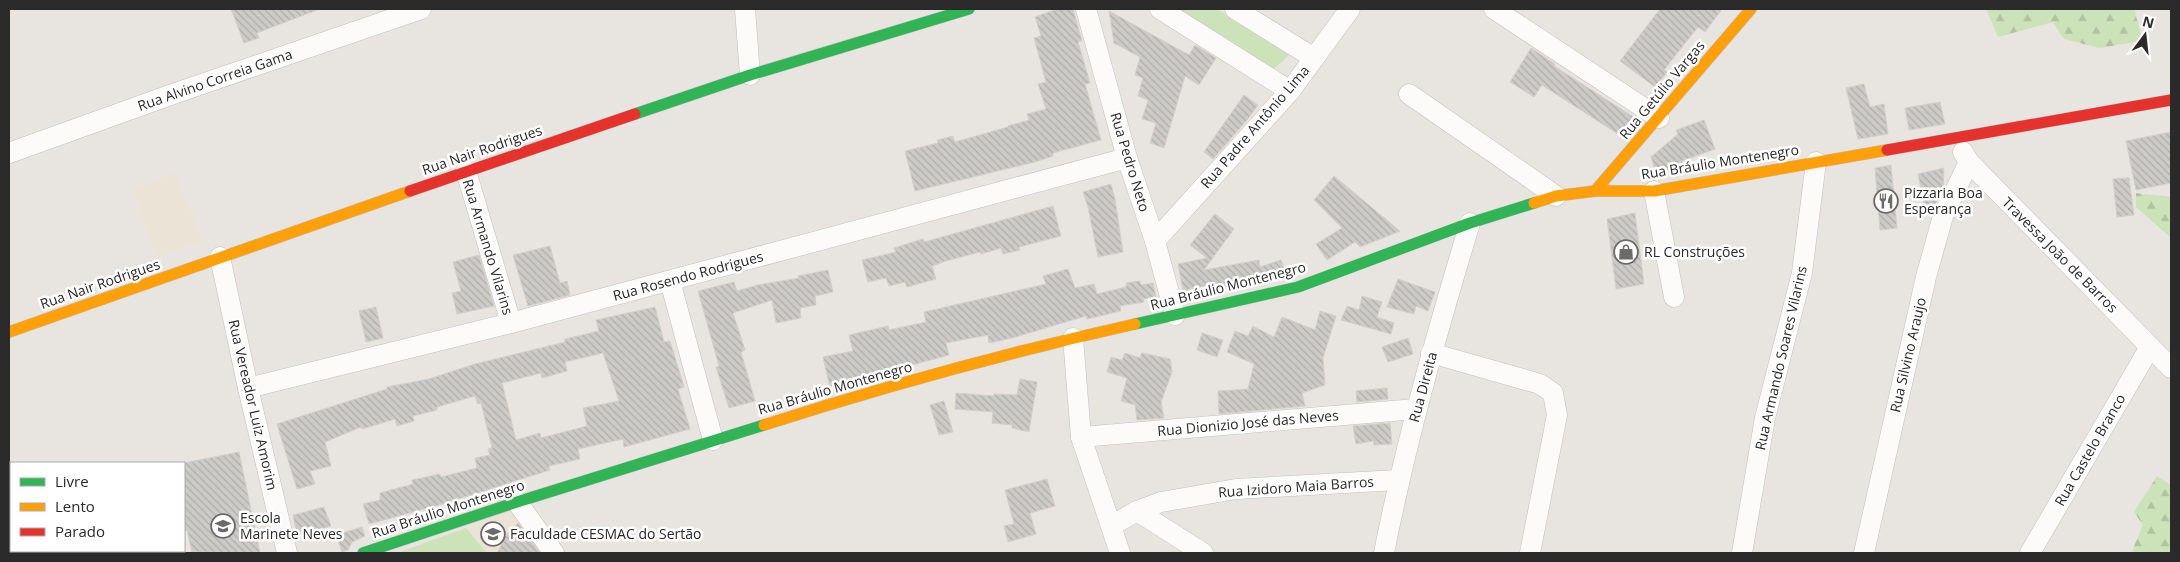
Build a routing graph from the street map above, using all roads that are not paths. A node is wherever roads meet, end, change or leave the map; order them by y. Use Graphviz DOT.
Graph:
graph roads {
  1 [pos="421,9"];
  2 [pos="745,9"];
  3 [pos="969,9"];
  4 [pos="1086,9"];
  5 [pos="1160,9"];
  6 [pos="1235,9"];
  7 [pos="1350,9"];
  8 [pos="1751,9"];
  9 [pos="1498,10"];
  10 [pos="1314,58"];
  11 [pos="750,75"];
  12 [pos="1290,91"];
  13 [pos="1409,94"];
  14 [pos="2171,100"];
  15 [pos="1659,118"];
  16 [pos="1955,137"];
  17 [pos="9,153"];
  18 [pos="1127,158"];
  19 [pos="1816,162"];
  20 [pos="1968,162"];
  21 [pos="466,171"];
  22 [pos="1595,191"];
  23 [pos="1654,191"];
  24 [pos="1556,196"];
  25 [pos="1470,223"];
  26 [pos="1155,241"];
  27 [pos="220,257"];
  28 [pos="670,281"];
  29 [pos="1674,297"];
  30 [pos="1175,315"];
  31 [pos="511,323"];
  32 [pos="9,332"];
  33 [pos="1074,338"];
  34 [pos="2150,346"];
  35 [pos="1431,353"];
  36 [pos="2171,368"];
  37 [pos="248,388"];
  38 [pos="1416,409"];
  39 [pos="1081,437"];
  40 [pos="713,440"];
  41 [pos="1398,480"];
  42 [pos="517,502"];
  43 [pos="1136,511"];
  44 [pos="1111,526"];
  45 [pos="287,553"];
  46 [pos="363,553"];
  47 [pos="554,553"];
  48 [pos="1120,553"];
  49 [pos="1203,553"];
  50 [pos="1384,553"];
  51 [pos="1530,553"];
  52 [pos="1742,553"];
  53 [pos="1864,553"];
  54 [pos="2030,553"];
  1 -- 17 [label="street, Rua Alvino Correia Gama"];
  2 -- 11 [label="street"];
  3 -- 11 [label="street, Rua Nair Rodrigues"];
  4 -- 18 [label="street, Rua Pedro Neto"];
  5 -- 12 [label="street"];
  6 -- 10 [label="street"];
  7 -- 10 [label="street, Rua Padre Antônio Lima"];
  8 -- 15 [label="street, Rua Getúlio Vargas"];
  9 -- 15 [label="street"];
  10 -- 12 [label="street, Rua Padre Antônio Lima"];
  11 -- 21 [label="street, Rua Nair Rodrigues"];
  12 -- 26 [label="street, Rua Padre Antônio Lima"];
  13 -- 24 [label="street"];
  14 -- 16 [label="street, Rua Bráulio Montenegro"];
  15 -- 22 [label="street, Rua Getúlio Vargas"];
  16 -- 19 [label="street, Rua Bráulio Montenegro"];
  16 -- 20 [label="street, Travessa João de Barros"];
  18 -- 26 [label="street, Rua Pedro Neto"];
  18 -- 28 [label="street, Rua Rosendo Rodrigues"];
  19 -- 23 [label="street, Rua Bráulio Montenegro"];
  19 -- 52 [label="street, Rua Armando Soares Vilarins"];
  20 -- 34 [label="street, Travessa João de Barros"];
  20 -- 53 [label="street, Rua Silvino Araujo"];
  21 -- 27 [label="street, Rua Nair Rodrigues"];
  21 -- 31 [label="street, Rua Armando Vilarins"];
  22 -- 23 [label="street, Rua Bráulio Montenegro"];
  22 -- 24 [label="street, Rua Bráulio Montenegro"];
  23 -- 29 [label="street"];
  24 -- 25 [label="street, Rua Bráulio Montenegro"];
  25 -- 30 [label="street, Rua Bráulio Montenegro"];
  25 -- 35 [label="street, Rua Direita"];
  26 -- 30 [label="street, Rua Pedro Neto"];
  27 -- 32 [label="street, Rua Nair Rodrigues"];
  27 -- 37 [label="street, Rua Vereador Luiz Amorim"];
  28 -- 31 [label="street, Rua Rosendo Rodrigues"];
  28 -- 40 [label="street"];
  30 -- 33 [label="street, Rua Bráulio Montenegro"];
  31 -- 37 [label="street, Rua Rosendo Rodrigues"];
  33 -- 39 [label="street"];
  33 -- 40 [label="street, Rua Bráulio Montenegro"];
  34 -- 36 [label="street, Travessa João de Barros"];
  34 -- 54 [label="street, Rua Castelo Branco"];
  35 -- 38 [label="street, Rua Direita"];
  35 -- 51 [label="street"];
  37 -- 45 [label="street, Rua Vereador Luiz Amorim"];
  38 -- 39 [label="street, Rua Dionizio José das Neves"];
  38 -- 41 [label="street, Rua Direita"];
  39 -- 44 [label="street"];
  40 -- 42 [label="street, Rua Bráulio Montenegro"];
  41 -- 43 [label="street, Rua Izidoro Maia Barros"];
  41 -- 50 [label="street, Rua Direita"];
  42 -- 46 [label="street, Rua Bráulio Montenegro"];
  42 -- 47 [label="street"];
  43 -- 44 [label="street, Rua Izidoro Maia Barros"];
  43 -- 49 [label="street"];
  44 -- 48 [label="street"];
}
